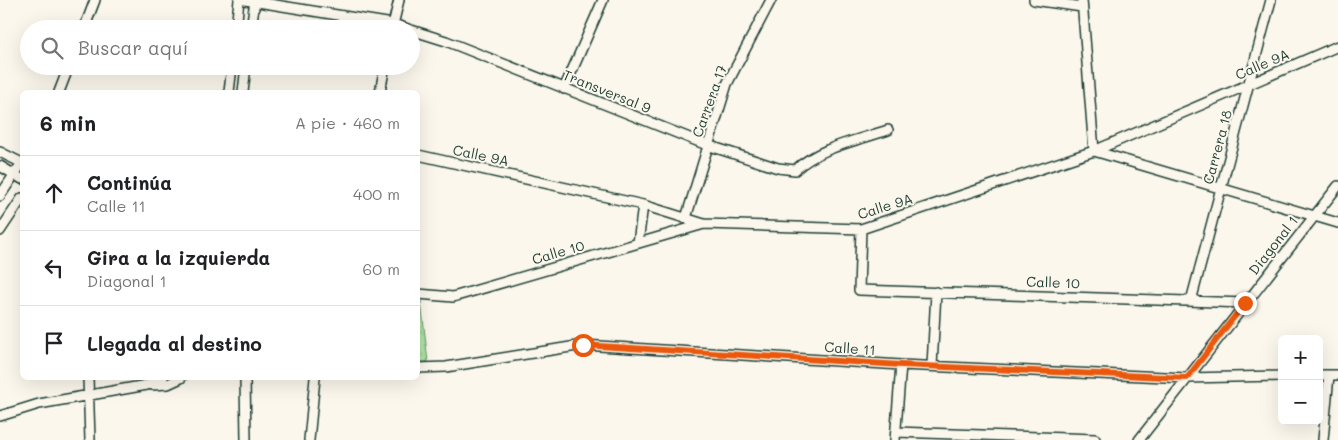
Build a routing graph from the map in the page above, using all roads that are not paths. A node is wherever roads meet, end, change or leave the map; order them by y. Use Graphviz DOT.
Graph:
graph roads {
  1 [pos="95,0"];
  2 [pos="239,0"];
  3 [pos="251,0"];
  4 [pos="399,0"];
  5 [pos="603,0"];
  6 [pos="771,0"];
  7 [pos="1034,0"];
  8 [pos="1270,0"];
  9 [pos="1082,3"];
  10 [pos="87,20"];
  11 [pos="237,20"];
  12 [pos="251,20"];
  13 [pos="360,20"];
  14 [pos="394,20"];
  15 [pos="420,32"];
  16 [pos="1338,46"];
  17 [pos="66,75"];
  18 [pos="231,75"];
  19 [pos="245,75"];
  20 [pos="383,75"];
  21 [pos="1248,85"];
  22 [pos="564,89"];
  23 [pos="60,90"];
  24 [pos="229,90"];
  25 [pos="242,90"];
  26 [pos="380,90"];
  27 [pos="888,130"];
  28 [pos="708,145"];
  29 [pos="1094,151"];
  30 [pos="0,152"];
  31 [pos="420,155"];
  32 [pos="20,162"];
  33 [pos="0,166"];
  34 [pos="18,177"];
  35 [pos="1338,186"];
  36 [pos="1220,189"];
  37 [pos="0,196"];
  38 [pos="20,201"];
  39 [pos="643,205"];
  40 [pos="1313,216"];
  41 [pos="686,218"];
  42 [pos="1338,223"];
  43 [pos="704,224"];
  44 [pos="0,230"];
  45 [pos="861,230"];
  46 [pos="638,244"];
  47 [pos="936,292"];
  48 [pos="420,294"];
  49 [pos="1191,301"];
  50 [pos="1245,303"];
  51 [pos="901,365"];
  52 [pos="932,366"];
  53 [pos="420,368"];
  54 [pos="1334,375"];
  55 [pos="1278,376"];
  56 [pos="1187,378"];
  57 [pos="88,380"];
  58 [pos="158,380"];
  59 [pos="177,380"];
  60 [pos="246,380"];
  61 [pos="315,380"];
  62 [pos="147,385"];
  63 [pos="88,397"];
  64 [pos="0,416"];
  65 [pos="895,436"];
  66 [pos="1095,439"];
  67 [pos="90,440"];
  68 [pos="246,440"];
  69 [pos="309,440"];
  70 [pos="1139,440"];
  71 [pos="1323,440"];
  1 -- 10 [label="street"];
  2 -- 11 [label="street"];
  3 -- 12 [label="street"];
  3 -- 13 [label="street, Transversal 9"];
  4 -- 14 [label="street"];
  5 -- 22 [label="street"];
  6 -- 28 [label="street, Carrera 17"];
  7 -- 9 [label="street"];
  8 -- 21 [label="street, Carrera 18"];
  9 -- 29 [label="street"];
  15 -- 22 [label="street, Transversal 9"];
  16 -- 21 [label="street, Calle 9A"];
  17 -- 23 [label="street"];
  18 -- 24 [label="street"];
  19 -- 25 [label="street"];
  20 -- 26 [label="street"];
  21 -- 29 [label="street, Calle 9A"];
  21 -- 36 [label="street, Carrera 18"];
  22 -- 28 [label="street, Transversal 9"];
  27 -- 28 [label="street, Transversal 9"];
  28 -- 41 [label="street, Carrera 17"];
  29 -- 36 [label="street"];
  29 -- 45 [label="street, Calle 9A"];
  30 -- 32 [label="street"];
  31 -- 39 [label="street, Calle 9A"];
  33 -- 34 [label="street"];
  34 -- 37 [label="street"];
  35 -- 40 [label="street, Diagonal 1"];
  36 -- 40 [label="street"];
  36 -- 49 [label="street, Carrera 18"];
  38 -- 44 [label="street"];
  39 -- 41 [label="street, Calle 9A"];
  39 -- 46 [label="street"];
  40 -- 42 [label="street"];
  40 -- 50 [label="street, Diagonal 1"];
  41 -- 43 [label="street, Calle 9A"];
  43 -- 45 [label="street, Calle 9A"];
  43 -- 46 [label="street, Calle 10"];
  45 -- 47 [label="street, Calle 10"];
  46 -- 48 [label="street, Calle 10"];
  47 -- 49 [label="street, Calle 10"];
  47 -- 52 [label="street"];
  49 -- 50 [label="street, Calle 10"];
  50 -- 56 [label="street, Diagonal 1"];
  51 -- 52 [label="street, Calle 11"];
  51 -- 53 [label="street, Calle 11"];
  51 -- 65 [label="street"];
  52 -- 56 [label="street, Calle 11"];
  54 -- 71 [label="street"];
  55 -- 56 [label="street, Calle 11"];
  56 -- 70 [label="street, Diagonal 1"];
  57 -- 63 [label="street"];
  58 -- 62 [label="street"];
  59 -- 62 [label="street"];
  60 -- 68 [label="street"];
  61 -- 69 [label="street"];
  62 -- 63 [label="street"];
  63 -- 64 [label="street"];
  63 -- 67 [label="street"];
  65 -- 66 [label="street"];
}
